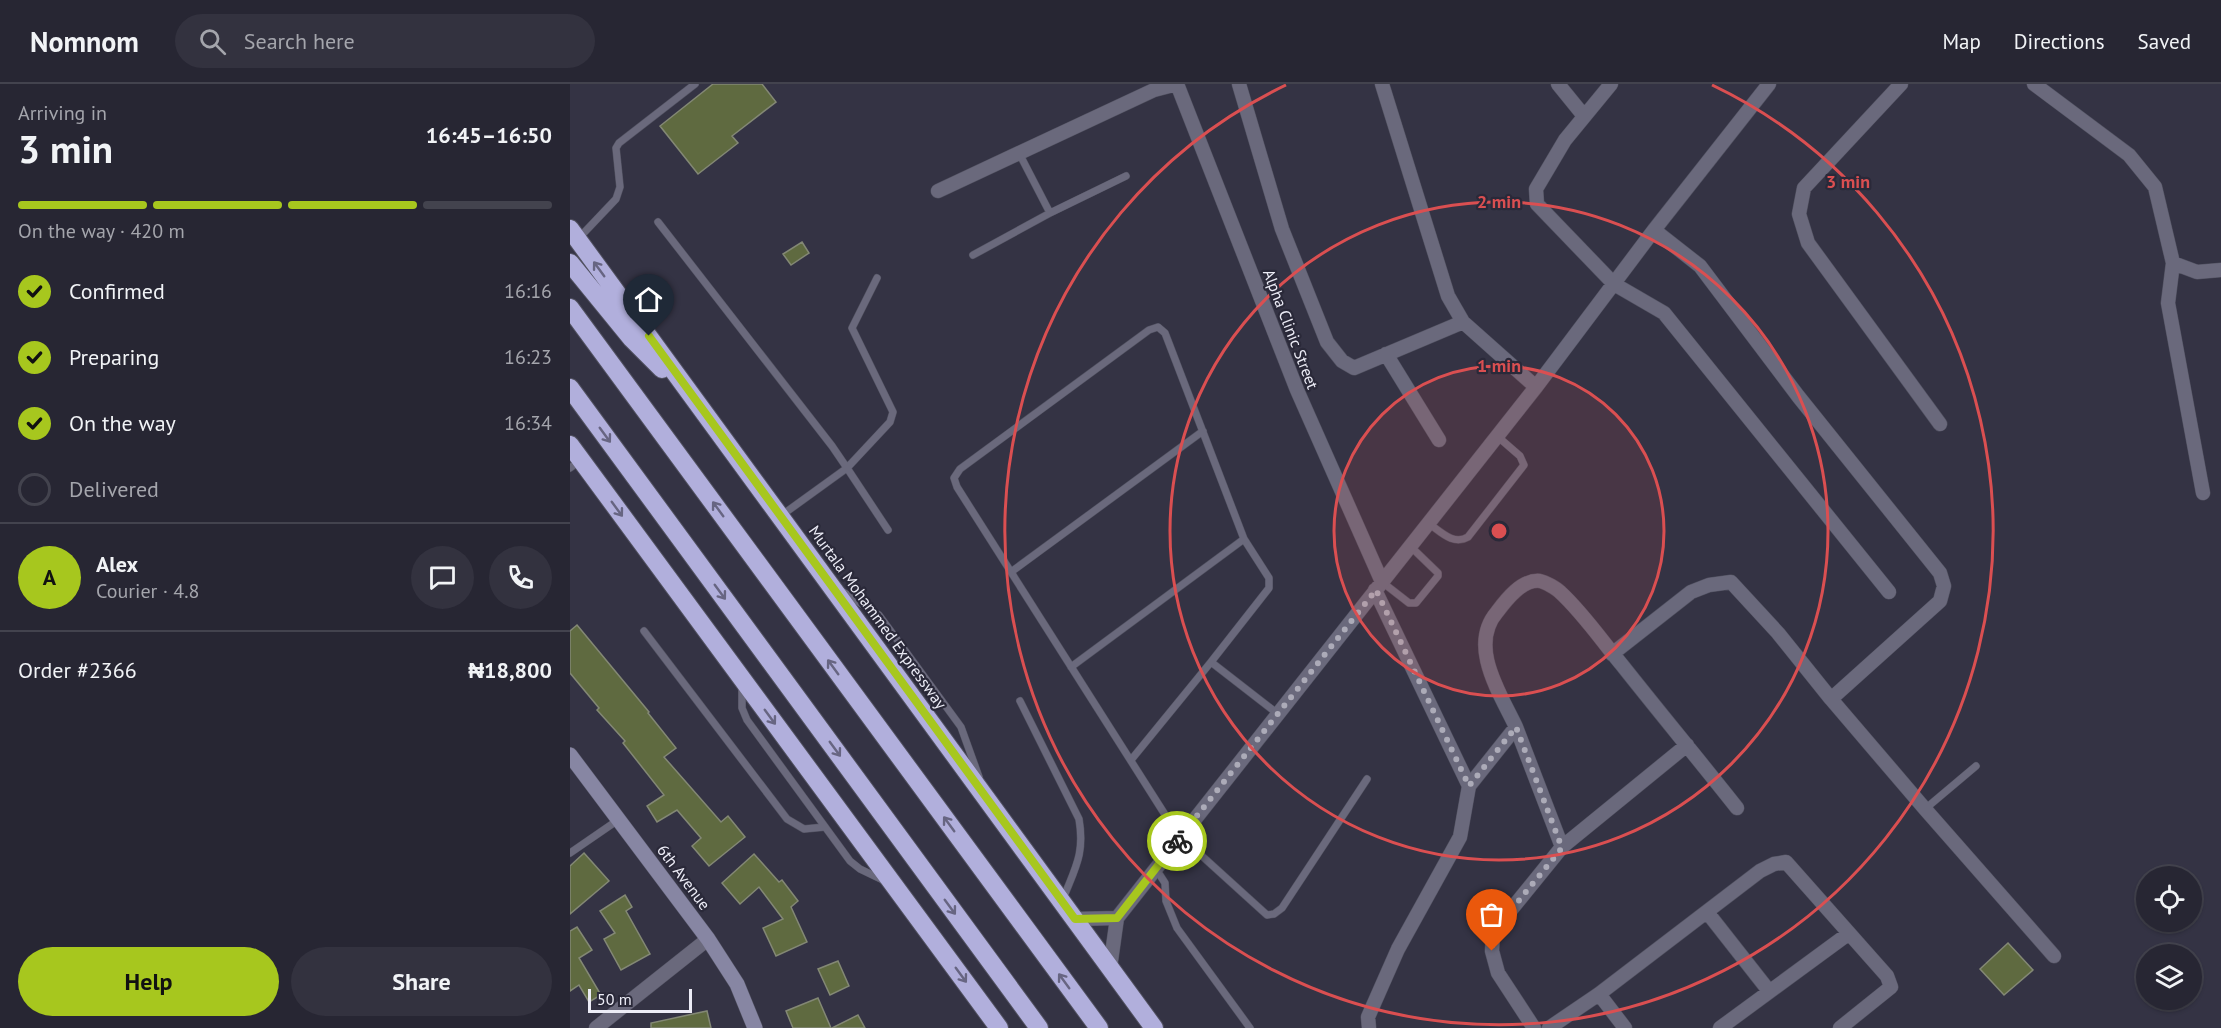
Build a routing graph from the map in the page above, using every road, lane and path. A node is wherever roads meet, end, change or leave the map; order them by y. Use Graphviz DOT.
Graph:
graph roads {
  1 [pos="695,84"];
  2 [pos="1177,84"];
  3 [pos="1239,84"];
  4 [pos="1382,84"];
  5 [pos="1558,84"];
  6 [pos="1611,84"];
  7 [pos="1768,84"];
  8 [pos="1901,84"];
  9 [pos="2034,84"];
  10 [pos="1584,116"];
  11 [pos="1019,153"];
  12 [pos="1126,176"];
  13 [pos="938,191"];
  14 [pos="1050,213"];
  15 [pos="658,222"];
  16 [pos="1654,230"];
  17 [pos="574,234"];
  18 [pos="973,255"];
  19 [pos="570,263"];
  20 [pos="2173,263"];
  21 [pos="2221,270"];
  22 [pos="877,278"];
  23 [pos="1614,284"];
  24 [pos="570,308"];
  25 [pos="1463,322"];
  26 [pos="1386,354"];
  27 [pos="1536,387"];
  28 [pos="570,388"];
  29 [pos="705,413"];
  30 [pos="1940,424"];
  31 [pos="1203,431"];
  32 [pos="1497,436"];
  33 [pos="1439,440"];
  34 [pos="574,458"];
  35 [pos="847,468"];
  36 [pos="2203,493"];
  37 [pos="780,516"];
  38 [pos="1428,523"];
  39 [pos="888,530"];
  40 [pos="1244,538"];
  41 [pos="1410,546"];
  42 [pos="1011,572"];
  43 [pos="1379,586"];
  44 [pos="1888,592"];
  45 [pos="644,631"];
  46 [pos="1612,654"];
  47 [pos="1211,662"];
  48 [pos="1071,667"];
  49 [pos="742,678"];
  50 [pos="1831,699"];
  51 [pos="1020,701"];
  52 [pos="1278,714"];
  53 [pos="1516,727"];
  54 [pos="1687,745"];
  55 [pos="570,755"];
  56 [pos="1131,760"];
  57 [pos="1976,766"];
  58 [pos="1367,779"];
  59 [pos="1469,786"];
  60 [pos="1737,808"];
  61 [pos="1924,809"];
  62 [pos="1164,813"];
  63 [pos="618,819"];
  64 [pos="825,827"];
  65 [pos="1181,837"];
  66 [pos="1562,848"];
  67 [pos="570,853"];
  68 [pos="1156,869"];
  69 [pos="895,886"];
  70 [pos="1062,901"];
  71 [pos="1707,912"];
  72 [pos="1117,918"];
  73 [pos="1075,919"];
  74 [pos="1848,934"];
  75 [pos="708,939"];
  76 [pos="2054,956"];
  77 [pos="1110,968"];
  78 [pos="1769,991"];
  79 [pos="1599,994"];
  80 [pos="596,1028"];
  81 [pos="755,1028"];
  82 [pos="999,1028"];
  83 [pos="1039,1028"];
  84 [pos="1099,1028"];
  85 [pos="1154,1028"];
  86 [pos="1250,1028"];
  87 [pos="1369,1028"];
  88 [pos="1534,1028"];
  89 [pos="1549,1028"];
  90 [pos="1625,1028"];
  91 [pos="1720,1028"];
  92 [pos="1840,1028"];
  1 -- 17 [label="lane"];
  2 -- 11 [label="street"];
  2 -- 43 [label="street, Alpha Clinic Street"];
  3 -- 26 [label="street"];
  4 -- 25 [label="street"];
  5 -- 10 [label="street"];
  6 -- 10 [label="street"];
  7 -- 16 [label="street"];
  8 -- 30 [label="street"];
  9 -- 20 [label="street"];
  10 -- 23 [label="street"];
  11 -- 13 [label="street"];
  11 -- 14 [label="lane"];
  12 -- 14 [label="lane"];
  14 -- 18 [label="lane"];
  15 -- 35 [label="lane"];
  16 -- 23 [label="street"];
  16 -- 50 [label="street"];
  29 -- 17 [label="highway, Murtala Mohammed Expressway, one-way"];
  19 -- 29 [label="highway"];
  20 -- 21 [label="street"];
  20 -- 36 [label="street"];
  22 -- 35 [label="lane"];
  23 -- 27 [label="street"];
  23 -- 44 [label="street"];
  84 -- 24 [label="highway, one-way"];
  25 -- 26 [label="street"];
  25 -- 27 [label="street"];
  26 -- 33 [label="street"];
  27 -- 32 [label="street"];
  28 -- 83 [label="highway, one-way"];
  29 -- 37 [label="highway, Murtala Mohammed Expressway"];
  31 -- 40 [label="lane"];
  31 -- 42 [label="lane"];
  31 -- 42 [label="lane"];
  32 -- 38 [label="street"];
  32 -- 38 [label="lane"];
  34 -- 49 [label="highway, one-way"];
  35 -- 37 [label="lane"];
  35 -- 39 [label="lane"];
  37 -- 70 [label="highway, Murtala Mohammed Expressway"];
  38 -- 41 [label="street"];
  40 -- 47 [label="lane"];
  40 -- 48 [label="lane"];
  41 -- 43 [label="street"];
  41 -- 43 [label="lane"];
  42 -- 48 [label="lane"];
  43 -- 52 [label="street"];
  43 -- 59 [label="street, Alpha Clinic Street"];
  45 -- 64 [label="lane"];
  46 -- 50 [label="street"];
  46 -- 53 [label="street"];
  46 -- 54 [label="street"];
  47 -- 52 [label="lane"];
  47 -- 56 [label="lane"];
  48 -- 56 [label="lane"];
  49 -- 64 [label="lane"];
  49 -- 69 [label="highway, one-way"];
  50 -- 61 [label="street"];
  51 -- 70 [label="lane"];
  52 -- 65 [label="street"];
  53 -- 59 [label="street"];
  53 -- 66 [label="street"];
  54 -- 60 [label="street"];
  54 -- 66 [label="street"];
  55 -- 63 [label="street, 6th Avenue"];
  56 -- 62 [label="lane"];
  57 -- 61 [label="lane"];
  58 -- 65 [label="lane"];
  59 -- 87 [label="street"];
  61 -- 76 [label="street"];
  63 -- 67 [label="lane"];
  63 -- 75 [label="street, 6th Avenue"];
  64 -- 69 [label="lane"];
  65 -- 68 [label="street"];
  66 -- 88 [label="street"];
  68 -- 72 [label="street"];
  68 -- 86 [label="lane"];
  69 -- 82 [label="highway, one-way"];
  70 -- 73 [label="highway, Murtala Mohammed Expressway"];
  71 -- 74 [label="street"];
  71 -- 78 [label="street"];
  71 -- 79 [label="street"];
  72 -- 73 [label="street"];
  72 -- 77 [label="street"];
  73 -- 77 [label="highway, Murtala Mohammed Expressway"];
  74 -- 78 [label="street"];
  74 -- 92 [label="street"];
  75 -- 80 [label="street"];
  75 -- 81 [label="street, 6th Avenue"];
  77 -- 85 [label="highway, Murtala Mohammed Expressway"];
  78 -- 91 [label="street"];
  79 -- 89 [label="street"];
  79 -- 90 [label="street"];
}
